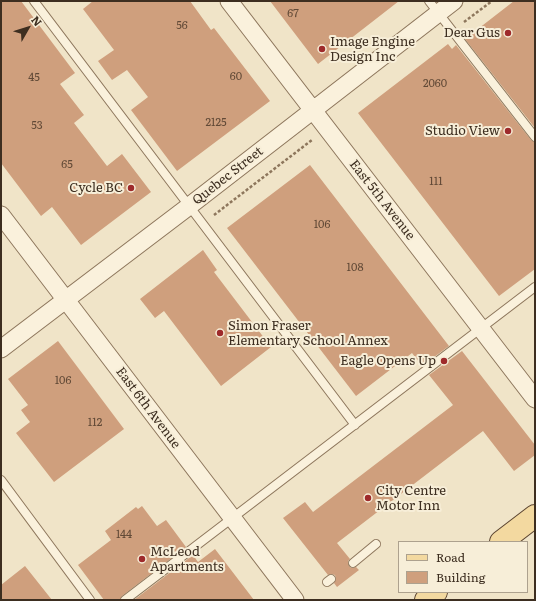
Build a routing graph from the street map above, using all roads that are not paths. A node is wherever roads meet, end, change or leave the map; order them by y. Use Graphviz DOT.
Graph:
graph roads {
  1 [pos="34,1"];
  2 [pos="229,1"];
  3 [pos="454,1"];
  4 [pos="434,7"];
  5 [pos="313,111"];
  6 [pos="535,137"];
  7 [pos="188,207"];
  8 [pos="1,215"];
  9 [pos="535,287"];
  10 [pos="66,299"];
  11 [pos="480,329"];
  12 [pos="1,349"];
  13 [pos="535,399"];
  14 [pos="355,424"];
  15 [pos="1,480"];
  16 [pos="535,516"];
  17 [pos="232,518"];
  18 [pos="502,541"];
  19 [pos="376,544"];
  20 [pos="353,562"];
  21 [pos="435,593"];
  22 [pos="90,600"];
  23 [pos="125,600"];
  24 [pos="295,600"];
  25 [pos="426,600"];
  1 -- 7 [label="lane"];
  2 -- 5 [label="street, East 5th Avenue"];
  3 -- 4 [label="street, Quebec Street"];
  4 -- 5 [label="street, Quebec Street"];
  4 -- 6 [label="lane"];
  5 -- 7 [label="street, Quebec Street"];
  5 -- 11 [label="street, East 5th Avenue"];
  7 -- 10 [label="street, Quebec Street"];
  7 -- 14 [label="lane"];
  8 -- 10 [label="street, East 6th Avenue"];
  9 -- 11 [label="lane"];
  10 -- 12 [label="street, Quebec Street"];
  10 -- 17 [label="street, East 6th Avenue"];
  11 -- 13 [label="street, East 5th Avenue"];
  11 -- 14 [label="lane"];
  14 -- 17 [label="lane"];
  15 -- 22 [label="lane"];
  16 -- 18 [label="main road"];
  17 -- 23 [label="lane"];
  17 -- 24 [label="street, East 6th Avenue"];
  19 -- 20 [label="lane"];
  21 -- 25 [label="main road"];
}
